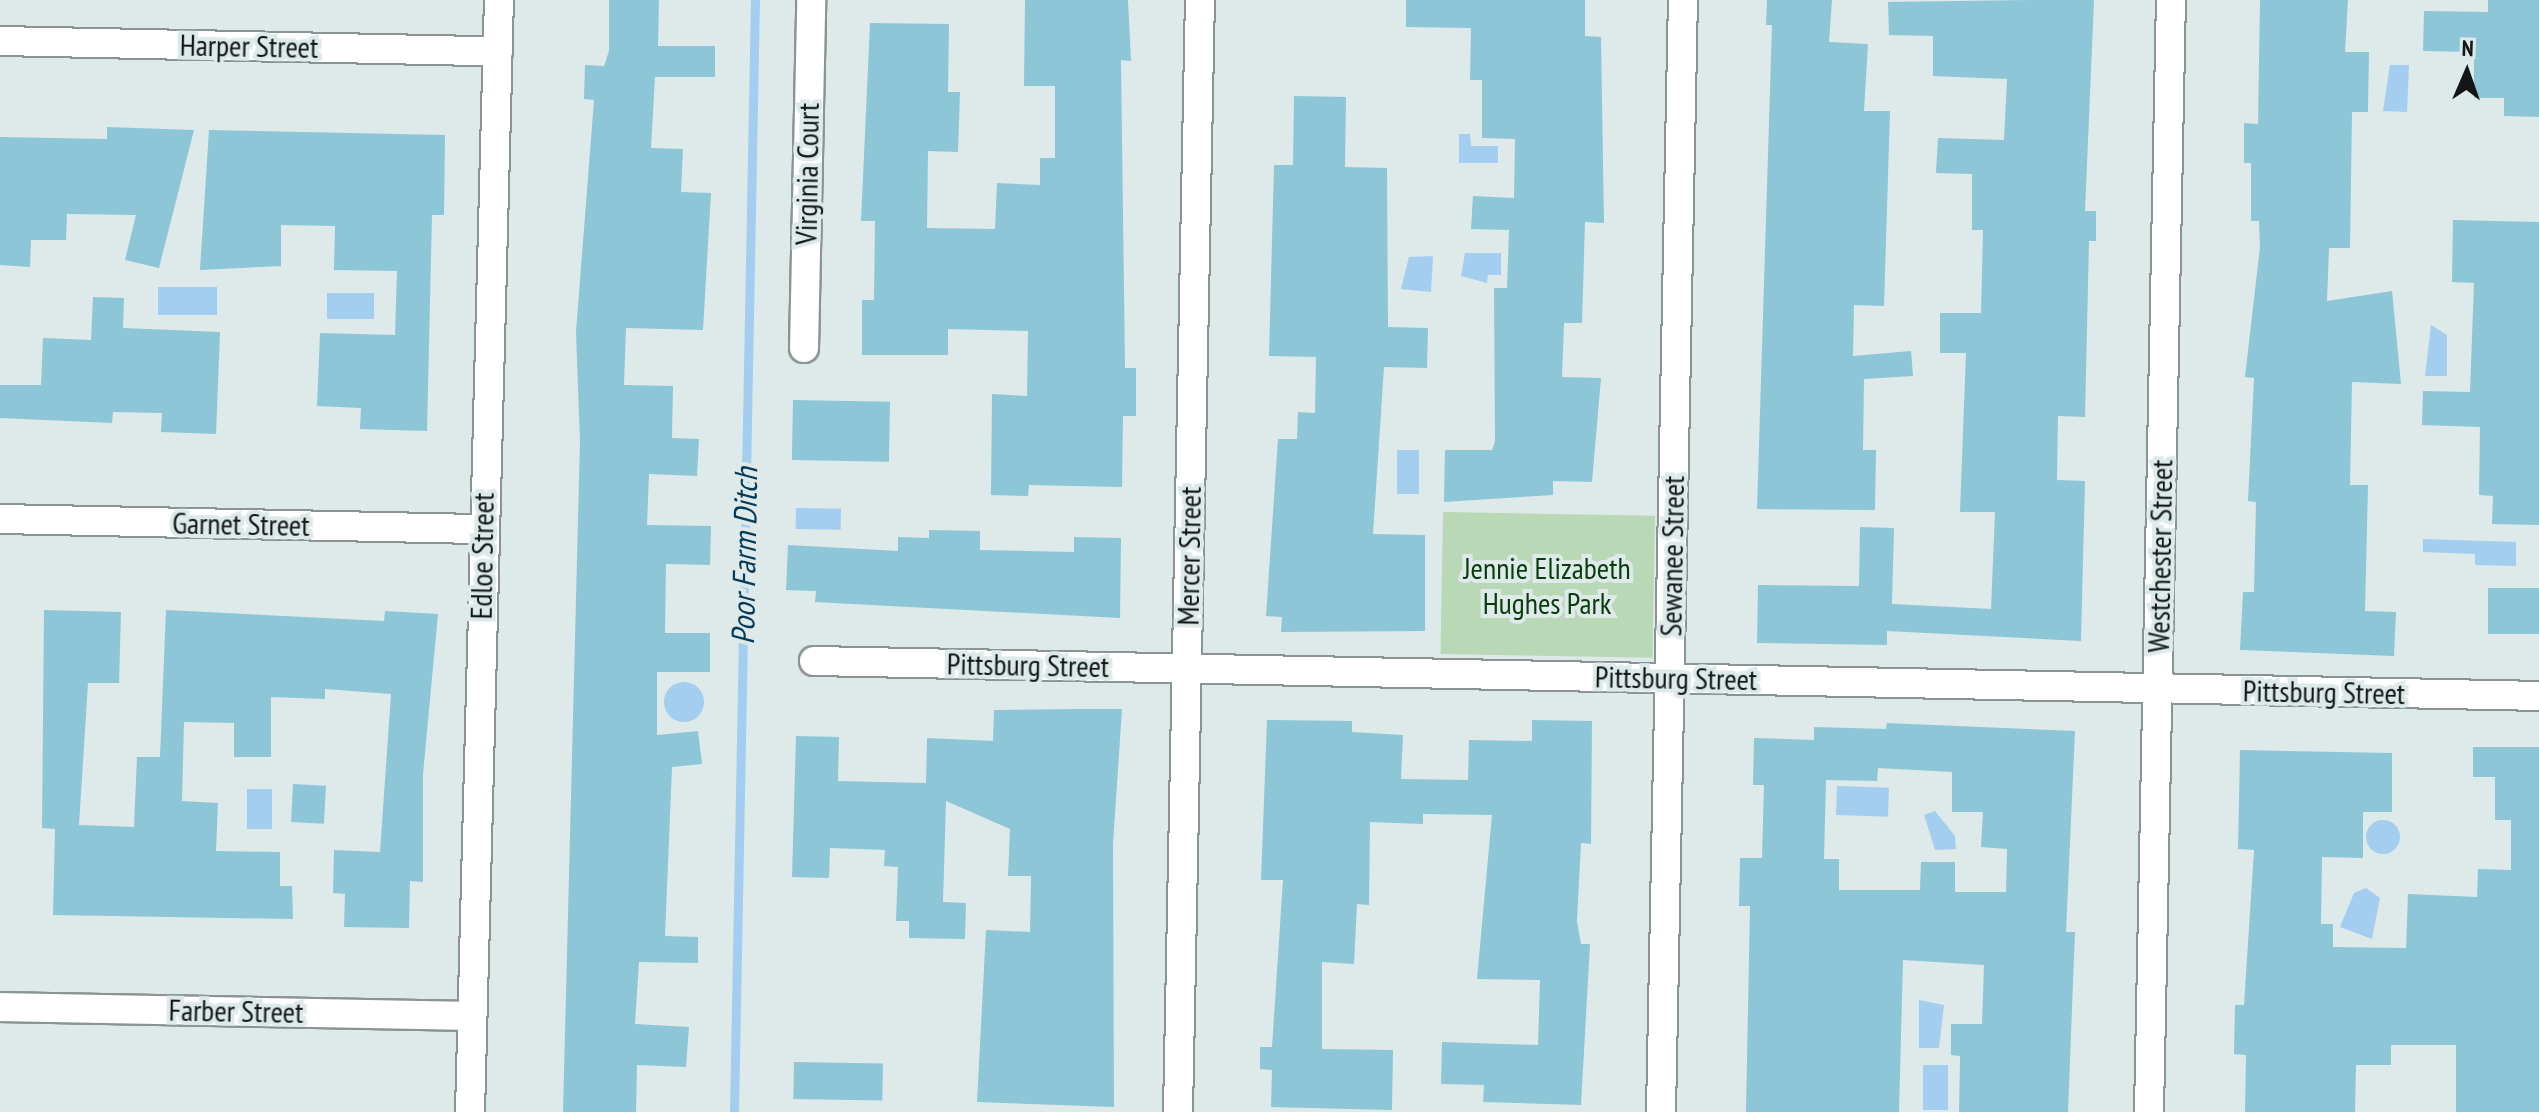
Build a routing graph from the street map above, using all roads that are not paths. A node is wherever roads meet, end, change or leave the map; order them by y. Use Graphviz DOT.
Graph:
graph roads {
  1 [pos="499,0"];
  2 [pos="811,0"];
  3 [pos="1200,0"];
  4 [pos="1683,0"];
  5 [pos="2171,0"];
  6 [pos="0,41"];
  7 [pos="498,51"];
  8 [pos="804,348"];
  9 [pos="0,519"];
  10 [pos="482,529"];
  11 [pos="814,661"];
  12 [pos="1186,669"];
  13 [pos="1670,678"];
  14 [pos="2157,688"];
  15 [pos="2539,696"];
  16 [pos="0,1007"];
  17 [pos="472,1016"];
  18 [pos="470,1112"];
  19 [pos="1178,1112"];
  20 [pos="1661,1112"];
  21 [pos="2149,1112"];
  1 -- 7 [label="street, Edloe Street"];
  2 -- 8 [label="street, Virginia Court"];
  3 -- 12 [label="street, Mercer Street"];
  4 -- 13 [label="street, Sewanee Street"];
  5 -- 14 [label="street, Westchester Street"];
  6 -- 7 [label="street, Harper Street"];
  7 -- 10 [label="street, Edloe Street"];
  9 -- 10 [label="street, Garnet Street"];
  10 -- 17 [label="street, Edloe Street"];
  11 -- 12 [label="street, Pittsburg Street"];
  12 -- 13 [label="street, Pittsburg Street"];
  12 -- 19 [label="street, Mercer Street"];
  13 -- 14 [label="street, Pittsburg Street"];
  13 -- 20 [label="street, Sewanee Street"];
  14 -- 15 [label="street, Pittsburg Street"];
  14 -- 21 [label="street, Westchester Street"];
  16 -- 17 [label="street, Farber Street"];
  17 -- 18 [label="street, Edloe Street"];
}
